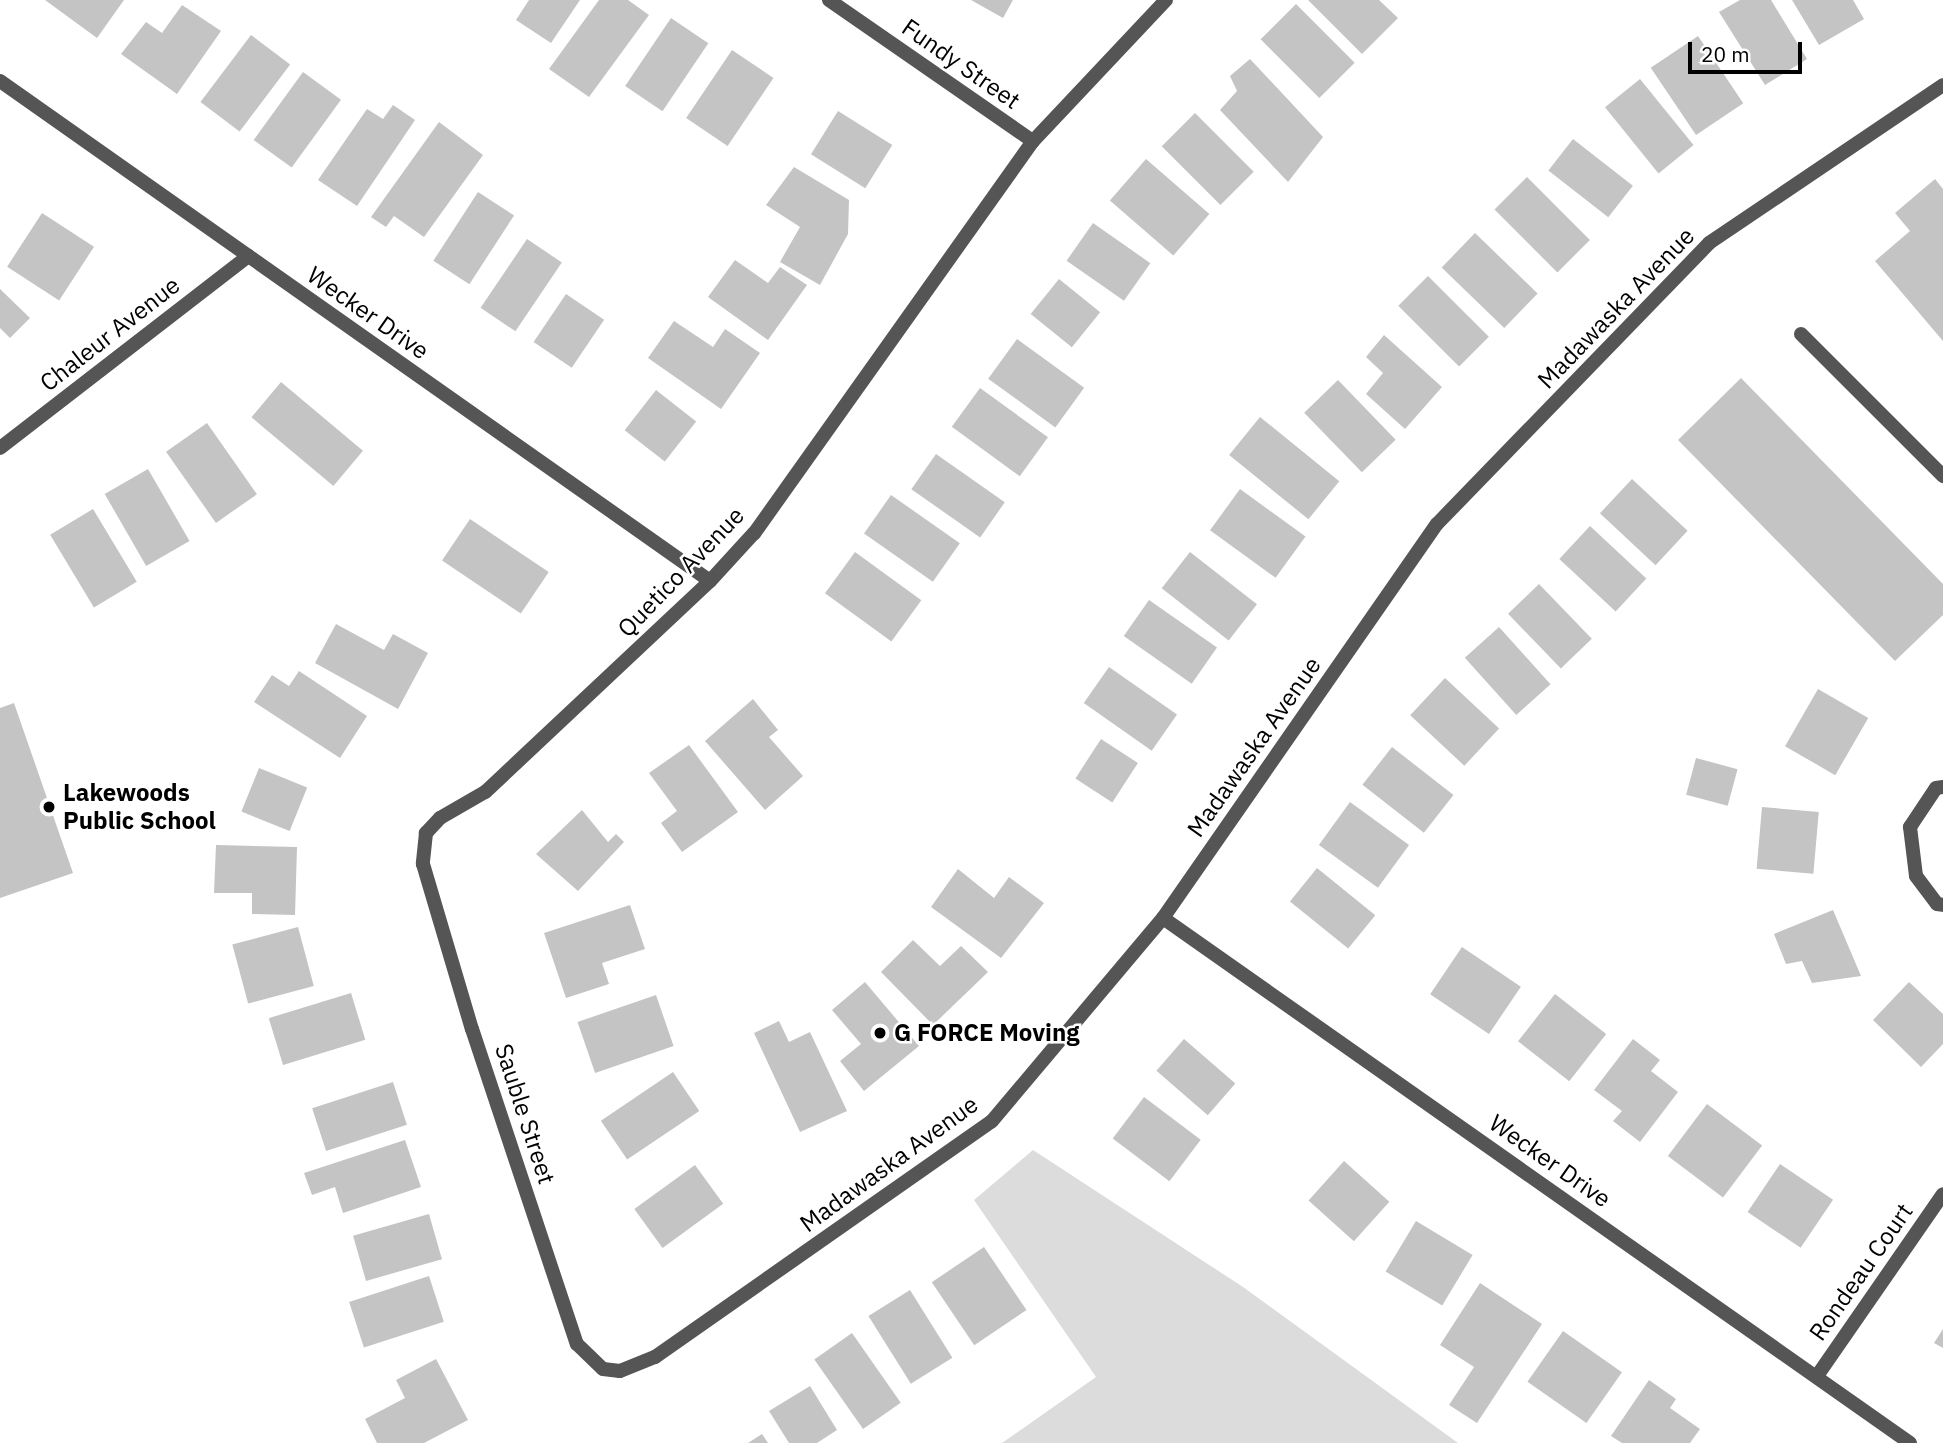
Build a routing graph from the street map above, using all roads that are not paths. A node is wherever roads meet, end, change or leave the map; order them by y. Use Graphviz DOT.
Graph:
graph roads {
  1 [pos="829,0"];
  2 [pos="1166,0"];
  3 [pos="0,81"];
  4 [pos="1943,85"];
  5 [pos="1033,141"];
  6 [pos="248,256"];
  7 [pos="1801,334"];
  8 [pos="0,448"];
  9 [pos="1943,476"];
  10 [pos="710,581"];
  11 [pos="1943,787"];
  12 [pos="434,898"];
  13 [pos="1943,905"];
  14 [pos="1163,918"];
  15 [pos="1943,1195"];
  16 [pos="577,1344"];
  17 [pos="1817,1376"];
  18 [pos="1910,1443"];
  1 -- 5 [label="street, Fundy Street"];
  2 -- 5 [label="street, Quetico Avenue"];
  3 -- 6 [label="street, Wecker Drive"];
  4 -- 14 [label="street, Madawaska Avenue"];
  5 -- 10 [label="street, Quetico Avenue"];
  6 -- 8 [label="street, Chaleur Avenue"];
  6 -- 10 [label="street, Wecker Drive"];
  7 -- 9 [label="street"];
  10 -- 12 [label="street, Quetico Avenue"];
  11 -- 13 [label="street"];
  12 -- 16 [label="street, Sauble Street"];
  14 -- 16 [label="street, Madawaska Avenue"];
  14 -- 17 [label="street, Wecker Drive"];
  15 -- 17 [label="street, Rondeau Court"];
  17 -- 18 [label="street, Wecker Drive"];
}
